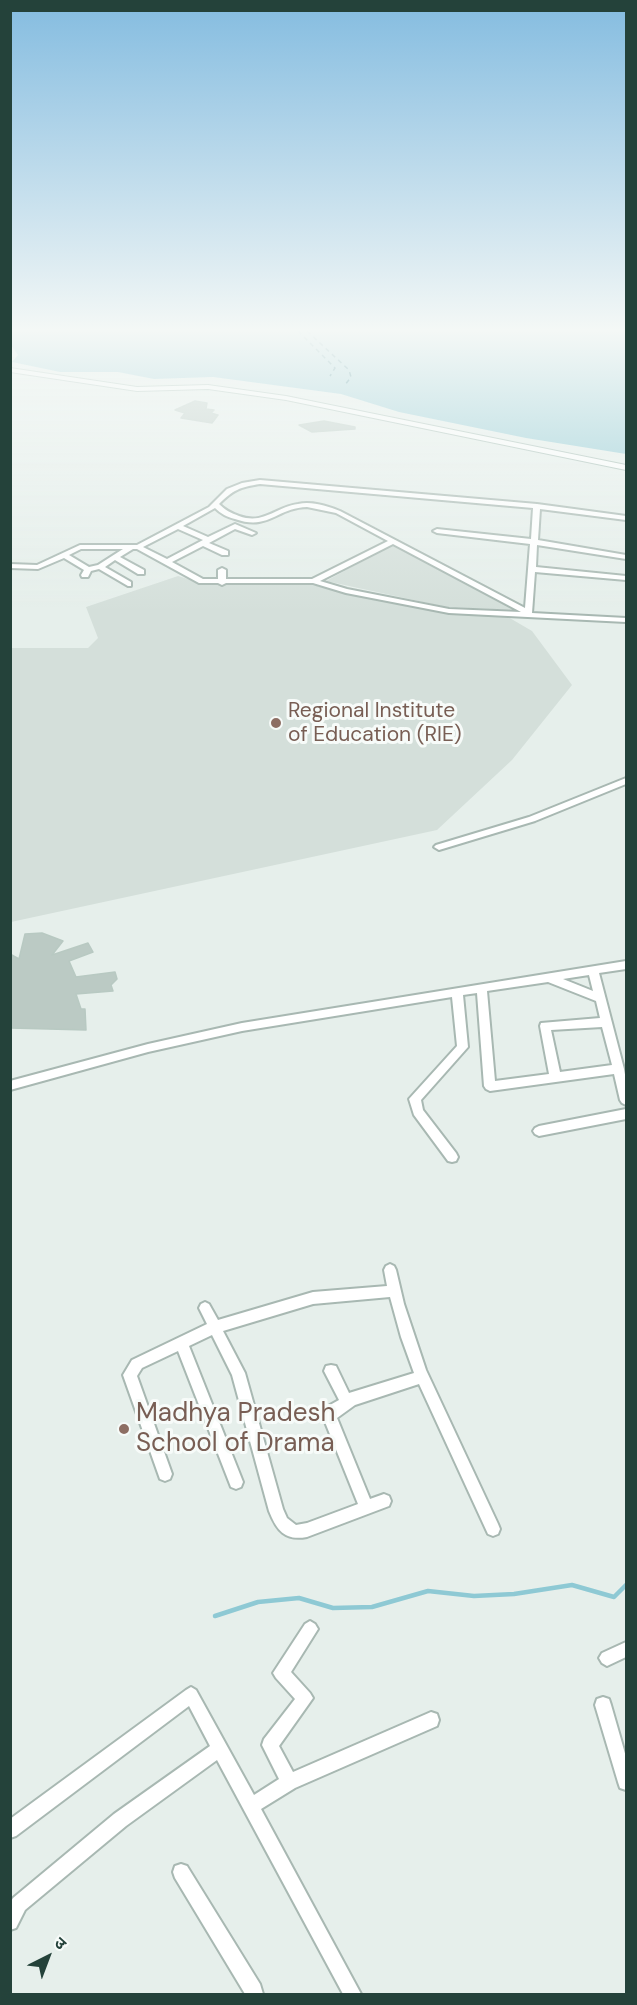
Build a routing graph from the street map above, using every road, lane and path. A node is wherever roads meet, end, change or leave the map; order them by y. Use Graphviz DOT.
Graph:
graph roads {
  1 [pos="408,425"];
  2 [pos="627,468"];
  3 [pos="216,504"];
  4 [pos="537,506"];
  5 [pos="627,518"];
  6 [pos="178,526"];
  7 [pos="437,531"];
  8 [pos="252,532"];
  9 [pos="205,542"];
  10 [pos="392,542"];
  11 [pos="534,542"];
  12 [pos="134,547"];
  13 [pos="225,553"];
  14 [pos="63,554"];
  15 [pos="115,557"];
  16 [pos="627,557"];
  17 [pos="167,562"];
  18 [pos="10,566"];
  19 [pos="100,567"];
  20 [pos="532,569"];
  21 [pos="222,570"];
  22 [pos="141,572"];
  23 [pos="627,578"];
  24 [pos="313,581"];
  25 [pos="222,583"];
  26 [pos="128,584"];
  27 [pos="528,613"];
  28 [pos="627,620"];
  29 [pos="627,781"];
  30 [pos="439,847"];
  31 [pos="627,965"];
  32 [pos="593,970"];
  33 [pos="548,977"];
  34 [pos="482,989"];
  35 [pos="457,992"];
  36 [pos="600,998"];
  37 [pos="607,1022"];
  38 [pos="619,1069"];
  39 [pos="555,1076"];
  40 [pos="10,1086"];
  41 [pos="627,1100"];
  42 [pos="627,1114"];
  43 [pos="539,1131"];
  44 [pos="453,1157"];
  45 [pos="390,1270"];
  46 [pos="394,1291"];
  47 [pos="205,1308"];
  48 [pos="215,1328"];
  49 [pos="182,1344"];
  50 [pos="331,1371"];
  51 [pos="422,1377"];
  52 [pos="350,1401"];
  53 [pos="165,1474"];
  54 [pos="236,1482"];
  55 [pos="384,1501"];
  56 [pos="367,1508"];
  57 [pos="493,1529"];
  58 [pos="310,1629"];
  59 [pos="627,1650"];
  60 [pos="607,1658"];
  61 [pos="603,1705"];
  62 [pos="431,1720"];
  63 [pos="218,1750"];
  64 [pos="622,1751"];
  65 [pos="289,1782"];
  66 [pos="627,1782"];
  67 [pos="253,1805"];
  68 [pos="10,1830"];
  69 [pos="180,1872"];
  70 [pos="10,1922"];
  71 [pos="254,1995"];
  72 [pos="352,1995"];
  1 -- 2 [label="street"];
  3 -- 4 [label="street"];
  3 -- 6 [label="street"];
  3 -- 10 [label="street"];
  4 -- 5 [label="street"];
  4 -- 11 [label="street"];
  6 -- 9 [label="street"];
  6 -- 12 [label="street"];
  7 -- 11 [label="street"];
  8 -- 9 [label="street"];
  9 -- 13 [label="street"];
  9 -- 17 [label="street"];
  10 -- 24 [label="street"];
  10 -- 27 [label="street"];
  11 -- 16 [label="street"];
  11 -- 20 [label="street"];
  12 -- 14 [label="street"];
  12 -- 15 [label="street"];
  12 -- 17 [label="street"];
  14 -- 18 [label="street"];
  14 -- 19 [label="street"];
  15 -- 19 [label="street"];
  15 -- 22 [label="street"];
  17 -- 25 [label="street"];
  19 -- 26 [label="street"];
  20 -- 23 [label="street"];
  20 -- 27 [label="street"];
  21 -- 25 [label="street"];
  24 -- 25 [label="street"];
  24 -- 27 [label="street"];
  27 -- 28 [label="street"];
  29 -- 30 [label="street"];
  31 -- 32 [label="street"];
  32 -- 33 [label="street"];
  32 -- 36 [label="street"];
  33 -- 34 [label="street"];
  33 -- 36 [label="street"];
  34 -- 35 [label="street"];
  34 -- 39 [label="street"];
  35 -- 40 [label="street"];
  35 -- 44 [label="street"];
  36 -- 37 [label="street"];
  37 -- 38 [label="street"];
  37 -- 39 [label="street"];
  38 -- 39 [label="street"];
  38 -- 41 [label="street"];
  42 -- 43 [label="street"];
  45 -- 46 [label="street"];
  46 -- 48 [label="street"];
  46 -- 51 [label="street"];
  47 -- 48 [label="street"];
  48 -- 49 [label="street"];
  48 -- 56 [label="street"];
  49 -- 53 [label="street"];
  49 -- 54 [label="street"];
  50 -- 52 [label="street"];
  51 -- 52 [label="street"];
  51 -- 57 [label="street"];
  52 -- 56 [label="street"];
  55 -- 56 [label="street"];
  58 -- 65 [label="street"];
  59 -- 60 [label="street"];
  61 -- 64 [label="street"];
  62 -- 65 [label="street"];
  63 -- 67 [label="street"];
  63 -- 68 [label="street"];
  63 -- 70 [label="street"];
  64 -- 66 [label="street"];
  65 -- 67 [label="street"];
  67 -- 72 [label="street"];
  69 -- 71 [label="street"];
}
